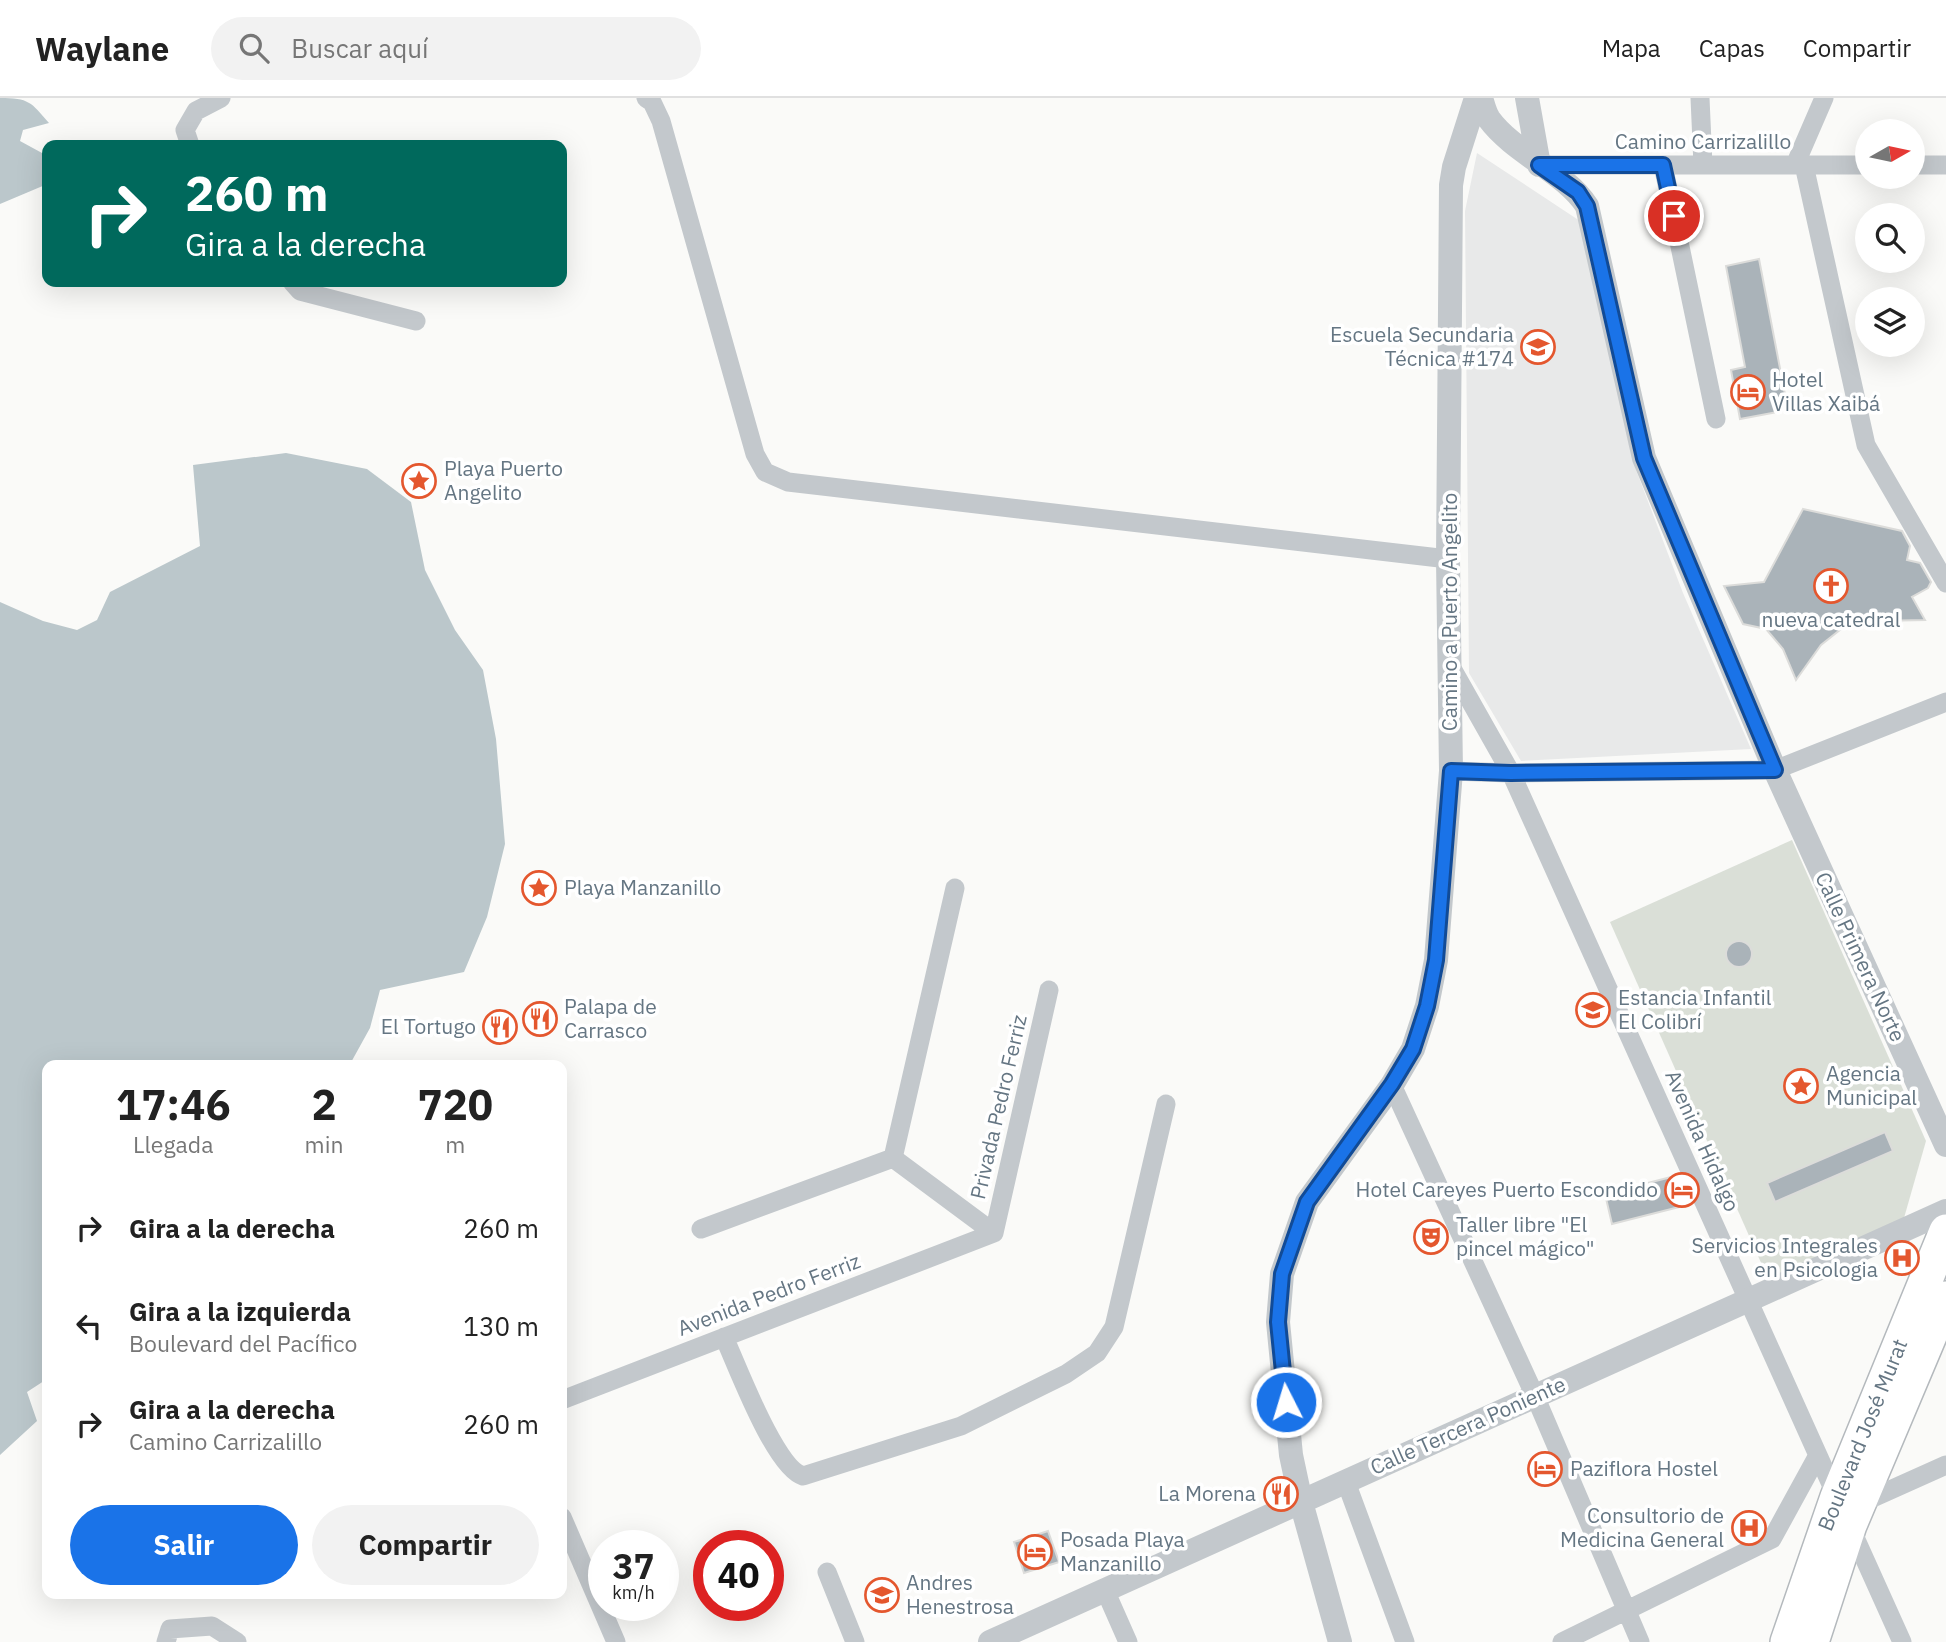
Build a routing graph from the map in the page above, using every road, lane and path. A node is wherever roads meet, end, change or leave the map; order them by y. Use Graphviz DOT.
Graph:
graph roads {
  1 [pos="221,98"];
  2 [pos="646,98"];
  3 [pos="1700,98"];
  4 [pos="1824,98"];
  5 [pos="1494,105"];
  6 [pos="188,140"];
  7 [pos="1539,165"];
  8 [pos="1663,165"];
  9 [pos="1703,165"];
  10 [pos="1800,165"];
  11 [pos="1855,165"];
  12 [pos="1925,165"];
  13 [pos="1946,165"];
  14 [pos="296,287"];
  15 [pos="416,321"];
  16 [pos="1716,419"];
  17 [pos="1448,559"];
  18 [pos="1946,583"];
  19 [pos="1449,664"];
  20 [pos="1946,702"];
  21 [pos="1775,770"];
  22 [pos="1451,771"];
  23 [pos="1511,773"];
  24 [pos="956,888"];
  25 [pos="1049,990"];
  26 [pos="1392,1084"];
  27 [pos="1166,1104"];
  28 [pos="1946,1145"];
  29 [pos="893,1158"];
  30 [pos="1946,1211"];
  31 [pos="701,1229"];
  32 [pos="1946,1231"];
  33 [pos="993,1233"];
  34 [pos="1946,1298"];
  35 [pos="1748,1300"];
  36 [pos="724,1337"];
  37 [pos="1535,1396"];
  38 [pos="567,1398"];
  39 [pos="1818,1455"];
  40 [pos="1946,1465"];
  41 [pos="1346,1482"];
  42 [pos="1301,1502"];
  43 [pos="1849,1509"];
  44 [pos="567,1529"];
  45 [pos="827,1572"];
  46 [pos="1105,1590"];
  47 [pos="1627,1612"];
  48 [pos="166,1642"];
  49 [pos="237,1642"];
  50 [pos="616,1642"];
  51 [pos="855,1642"];
  52 [pos="990,1642"];
  53 [pos="1128,1642"];
  54 [pos="1340,1642"];
  55 [pos="1405,1642"];
  56 [pos="1562,1642"];
  57 [pos="1640,1642"];
  58 [pos="1787,1642"];
  59 [pos="1812,1642"];
  60 [pos="1902,1642"];
  1 -- 6 [label="street"];
  2 -- 17 [label="street"];
  3 -- 9 [label="street"];
  4 -- 10 [label="street"];
  5 -- 7 [label="street"];
  5 -- 7 [label="street, Calle Primera Norte"];
  5 -- 17 [label="street, Camino a Puerto Angelito"];
  7 -- 8 [label="street, Camino Carrizalillo"];
  7 -- 21 [label="street, Calle Primera Norte"];
  8 -- 9 [label="street, Camino Carrizalillo"];
  8 -- 16 [label="street"];
  9 -- 10 [label="street, Camino Carrizalillo"];
  10 -- 11 [label="street, Camino Carrizalillo"];
  10 -- 18 [label="street"];
  12 -- 13 [label="street"];
  14 -- 15 [label="street"];
  17 -- 19 [label="street, Camino a Puerto Angelito"];
  19 -- 22 [label="street, Camino a Puerto Angelito"];
  19 -- 23 [label="street, Avenida Hidalgo"];
  20 -- 21 [label="street"];
  21 -- 23 [label="street"];
  21 -- 28 [label="street, Calle Primera Norte"];
  22 -- 23 [label="street"];
  22 -- 26 [label="street, Camino a Puerto Angelito"];
  23 -- 35 [label="street, Avenida Hidalgo"];
  24 -- 29 [label="street"];
  25 -- 33 [label="street, Privada Pedro Ferriz"];
  26 -- 37 [label="street"];
  26 -- 42 [label="street, Camino a Puerto Angelito"];
  27 -- 36 [label="street"];
  29 -- 31 [label="street"];
  29 -- 33 [label="street"];
  30 -- 35 [label="street, Calle Tercera Poniente"];
  32 -- 43 [label="highway, Boulevard José Murat"];
  33 -- 36 [label="street, Avenida Pedro Ferriz"];
  34 -- 43 [label="highway, Boulevard José Murat"];
  35 -- 37 [label="street, Calle Tercera Poniente"];
  35 -- 39 [label="street, Avenida Hidalgo"];
  36 -- 38 [label="street, Avenida Pedro Ferriz"];
  37 -- 41 [label="street, Calle Tercera Poniente"];
  37 -- 47 [label="street"];
  39 -- 43 [label="street, Avenida Hidalgo"];
  39 -- 47 [label="street"];
  40 -- 43 [label="street"];
  41 -- 42 [label="street, Calle Tercera Poniente"];
  41 -- 55 [label="street"];
  42 -- 46 [label="street, Calle Tercera Poniente"];
  42 -- 54 [label="street, Camino a Puerto Angelito"];
  43 -- 58 [label="highway, Boulevard José Murat"];
  43 -- 59 [label="highway, Boulevard José Murat"];
  43 -- 60 [label="street, Avenida Hidalgo"];
  44 -- 50 [label="street"];
  45 -- 51 [label="street"];
  46 -- 52 [label="street, Calle Tercera Poniente"];
  46 -- 53 [label="street"];
  47 -- 56 [label="street"];
  47 -- 57 [label="street"];
  48 -- 49 [label="street"];
}
